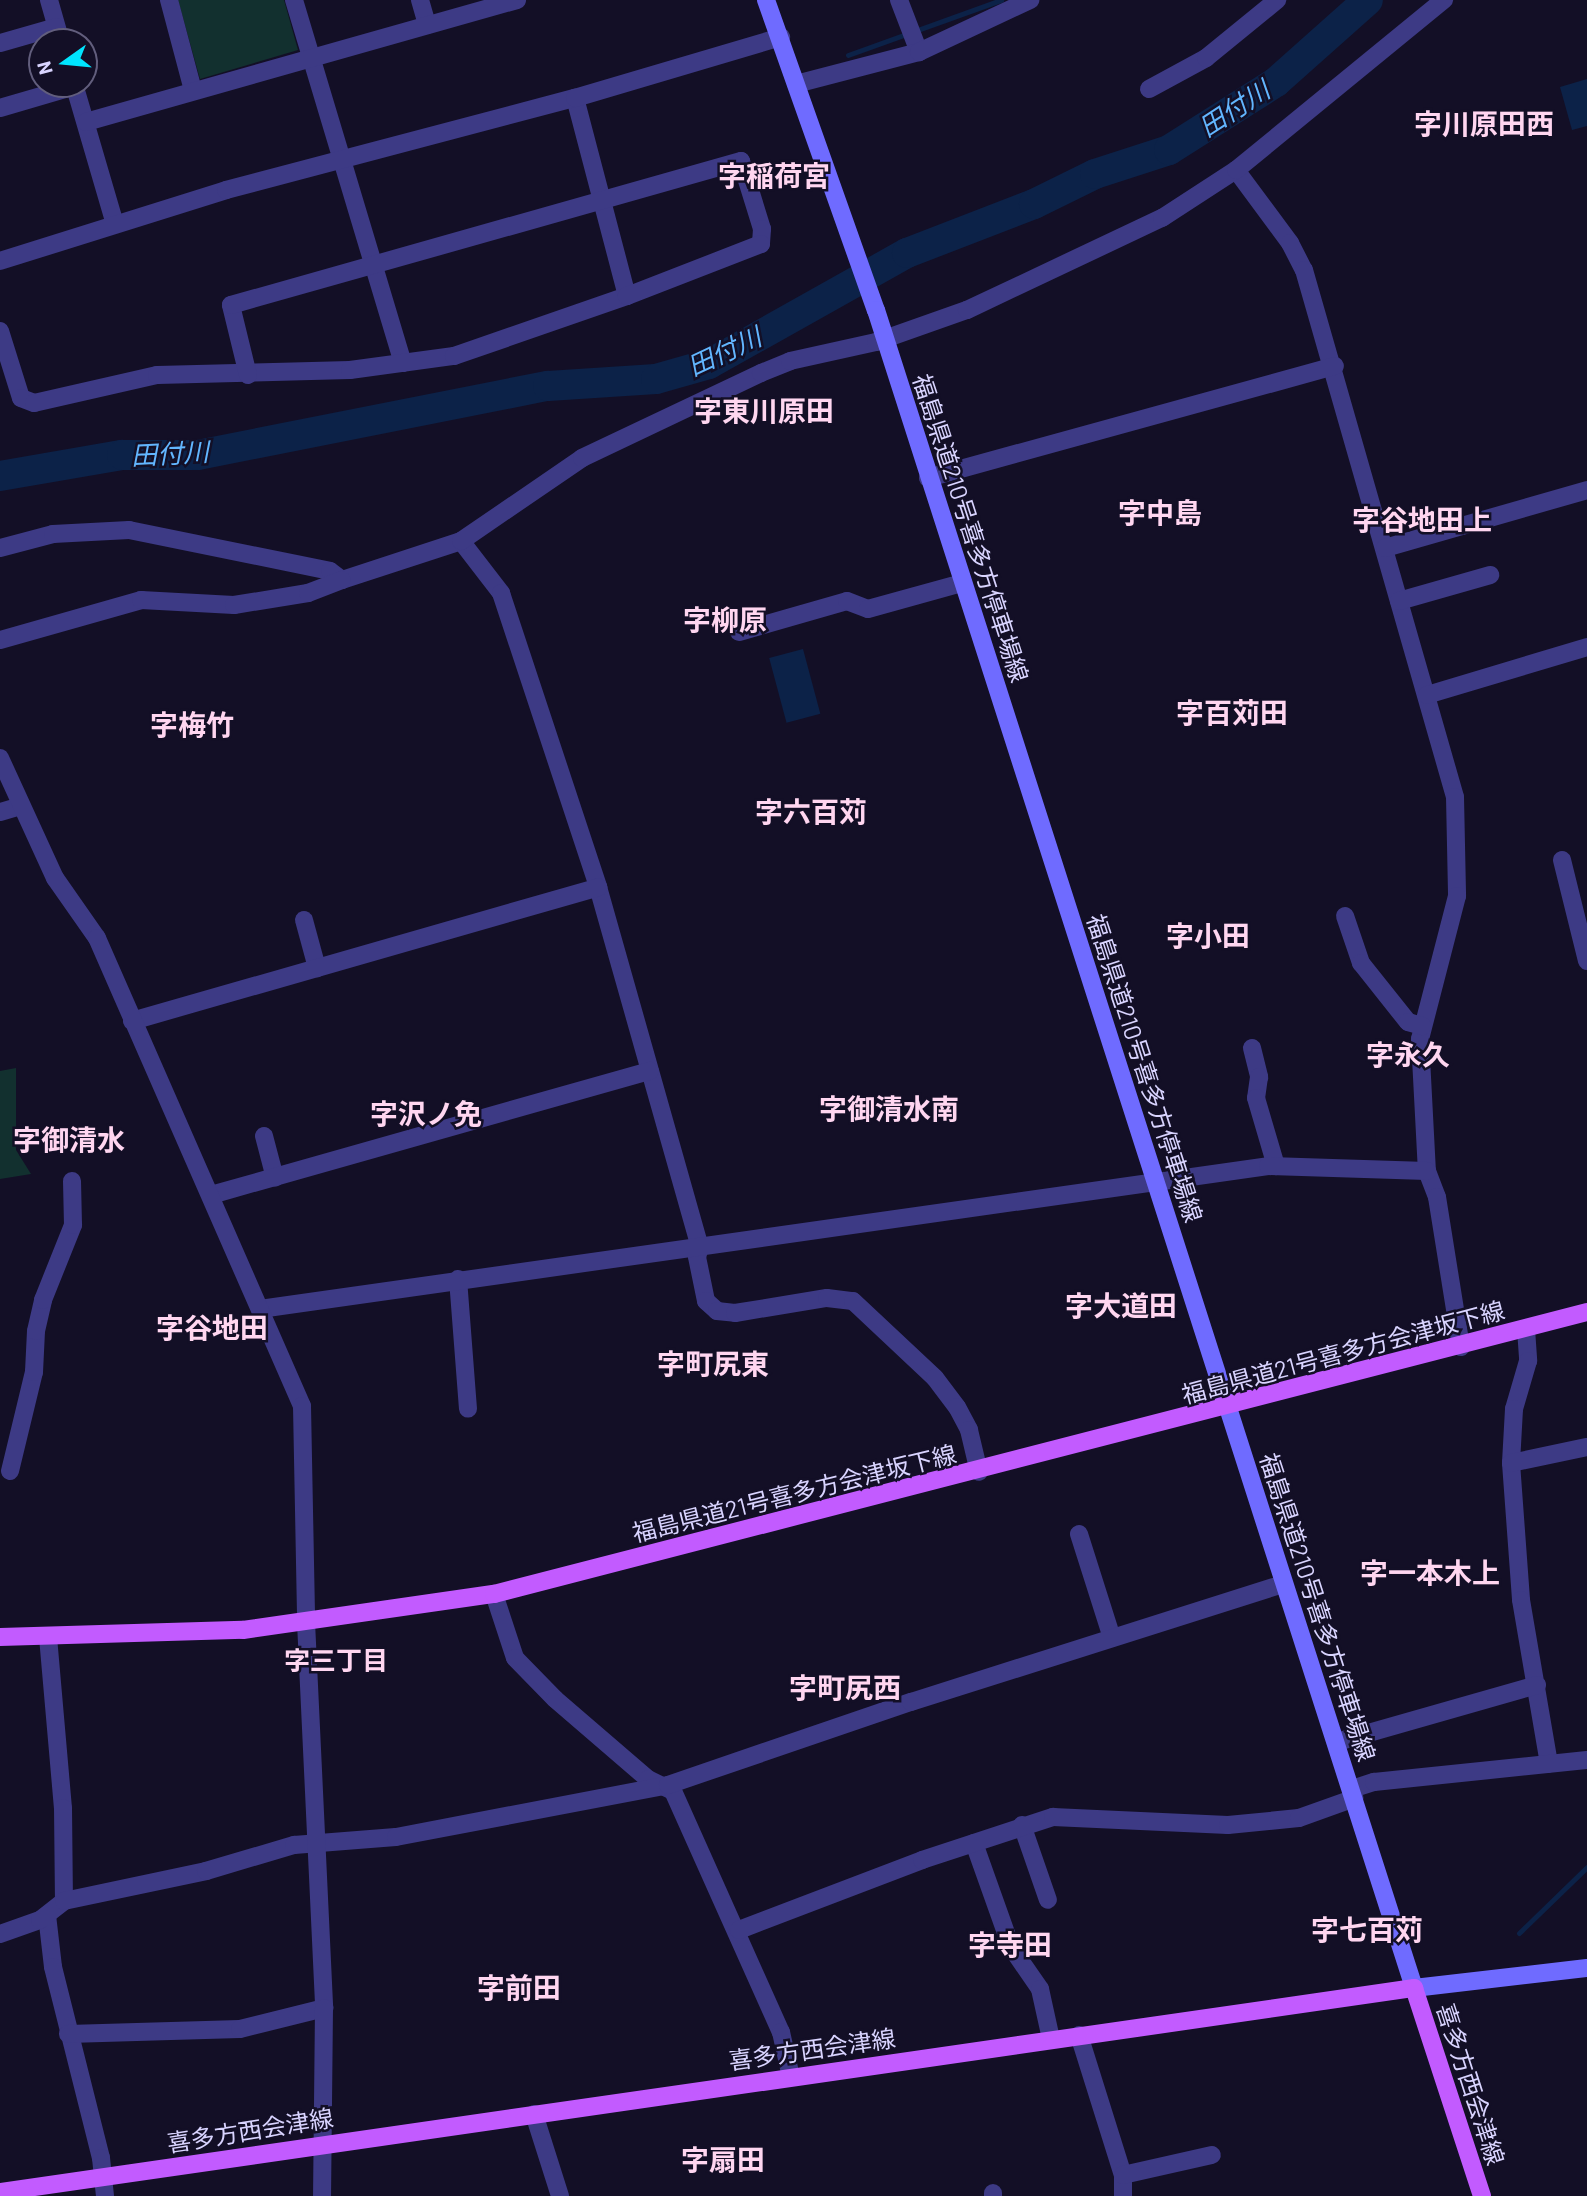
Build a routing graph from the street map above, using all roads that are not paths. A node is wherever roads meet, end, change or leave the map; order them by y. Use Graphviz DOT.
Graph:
graph roads {
  1 [pos="49,0"];
  2 [pos="169,0"];
  3 [pos="294,0"];
  4 [pos="420,0"];
  5 [pos="517,0"];
  6 [pos="766,0"];
  7 [pos="899,0"];
  8 [pos="1030,0"];
  9 [pos="1277,0"];
  10 [pos="1444,0"];
  11 [pos="427,25"];
  12 [pos="56,28"];
  13 [pos="780,37"];
  14 [pos="28,39"];
  15 [pos="0,43"];
  16 [pos="919,52"];
  17 [pos="310,56"];
  18 [pos="796,85"];
  19 [pos="1149,89"];
  20 [pos="193,90"];
  21 [pos="33,98"];
  22 [pos="79,98"];
  23 [pos="575,98"];
  24 [pos="0,108"];
  25 [pos="86,122"];
  26 [pos="343,158"];
  27 [pos="1236,170"];
  28 [pos="602,200"];
  29 [pos="115,224"];
  30 [pos="0,261"];
  31 [pos="374,266"];
  32 [pos="628,296"];
  33 [pos="0,331"];
  34 [pos="885,339"];
  35 [pos="402,363"];
  36 [pos="1335,366"];
  37 [pos="248,375"];
  38 [pos="928,478"];
  39 [pos="1587,490"];
  40 [pos="461,541"];
  41 [pos="0,548"];
  42 [pos="1385,548"];
  43 [pos="1490,575"];
  44 [pos="342,580"];
  45 [pos="962,583"];
  46 [pos="1399,601"];
  47 [pos="739,632"];
  48 [pos="0,640"];
  49 [pos="1587,647"];
  50 [pos="1427,695"];
  51 [pos="0,758"];
  52 [pos="21,806"];
  53 [pos="0,812"];
  54 [pos="1562,860"];
  55 [pos="598,887"];
  56 [pos="1345,916"];
  57 [pos="304,920"];
  58 [pos="1587,959"];
  59 [pos="317,968"];
  60 [pos="132,1021"];
  61 [pos="1422,1026"];
  62 [pos="1252,1048"];
  63 [pos="650,1070"];
  64 [pos="264,1136"];
  65 [pos="1276,1166"];
  66 [pos="1427,1171"];
  67 [pos="275,1178"];
  68 [pos="1156,1180"];
  69 [pos="72,1181"];
  70 [pos="211,1195"];
  71 [pos="699,1247"];
  72 [pos="458,1279"];
  73 [pos="260,1309"];
  74 [pos="1587,1312"];
  75 [pos="1526,1329"];
  76 [pos="1461,1347"];
  77 [pos="1226,1408"];
  78 [pos="468,1409"];
  79 [pos="1587,1447"];
  80 [pos="1511,1463"];
  81 [pos="10,1471"];
  82 [pos="979,1472"];
  83 [pos="1079,1534"];
  84 [pos="1282,1584"];
  85 [pos="494,1594"];
  86 [pos="306,1622"];
  87 [pos="0,1637"];
  88 [pos="48,1637"];
  89 [pos="1112,1638"];
  90 [pos="1537,1685"];
  91 [pos="1338,1742"];
  92 [pos="1587,1760"];
  93 [pos="1549,1764"];
  94 [pos="668,1785"];
  95 [pos="1353,1793"];
  96 [pos="1022,1825"];
  97 [pos="317,1840"];
  98 [pos="974,1843"];
  99 [pos="1048,1900"];
  100 [pos="64,1901"];
  101 [pos="44,1917"];
  102 [pos="739,1930"];
  103 [pos="0,1934"];
  104 [pos="1587,1968"];
  105 [pos="1415,1988"];
  106 [pos="324,2008"];
  107 [pos="68,2034"];
  108 [pos="1079,2035"];
  109 [pos="1051,2039"];
  110 [pos="791,2077"];
  111 [pos="534,2114"];
  112 [pos="322,2143"];
  113 [pos="1212,2155"];
  114 [pos="1123,2175"];
  115 [pos="102,2177"];
  116 [pos="0,2192"];
  117 [pos="105,2196"];
  118 [pos="322,2196"];
  119 [pos="560,2196"];
  120 [pos="1124,2196"];
  121 [pos="1482,2196"];
  1 -- 12 [label="street"];
  2 -- 20 [label="street"];
  3 -- 17 [label="street"];
  4 -- 11 [label="street"];
  5 -- 11 [label="street"];
  6 -- 13 [label="main road, 福島県道210号喜多方停車場線"];
  7 -- 16 [label="street"];
  8 -- 16 [label="street"];
  9 -- 19 [label="street"];
  10 -- 27 [label="street"];
  11 -- 17 [label="street"];
  13 -- 18 [label="main road, 福島県道210号喜多方停車場線"];
  13 -- 23 [label="street"];
  14 -- 15 [label="street"];
  16 -- 18 [label="street"];
  17 -- 20 [label="street"];
  17 -- 26 [label="street"];
  18 -- 34 [label="main road, 福島県道210号喜多方停車場線"];
  20 -- 25 [label="street"];
  21 -- 24 [label="street"];
  22 -- 25 [label="street"];
  23 -- 26 [label="street"];
  23 -- 28 [label="street"];
  25 -- 29 [label="street"];
  26 -- 29 [label="street"];
  26 -- 31 [label="street"];
  27 -- 34 [label="street"];
  27 -- 36 [label="street"];
  28 -- 31 [label="street"];
  28 -- 32 [label="street"];
  28 -- 32 [label="street"];
  29 -- 30 [label="street"];
  31 -- 35 [label="street"];
  31 -- 37 [label="street"];
  32 -- 35 [label="street"];
  33 -- 37 [label="street"];
  34 -- 38 [label="main road, 福島県道210号喜多方停車場線"];
  34 -- 40 [label="street"];
  35 -- 37 [label="street"];
  36 -- 38 [label="street"];
  36 -- 42 [label="street"];
  38 -- 45 [label="main road, 福島県道210号喜多方停車場線"];
  39 -- 42 [label="street"];
  40 -- 44 [label="street"];
  40 -- 55 [label="street"];
  41 -- 44 [label="street"];
  42 -- 46 [label="street"];
  43 -- 46 [label="street"];
  44 -- 48 [label="street"];
  45 -- 47 [label="street"];
  45 -- 68 [label="main road, 福島県道210号喜多方停車場線"];
  46 -- 50 [label="street"];
  49 -- 50 [label="street"];
  50 -- 61 [label="street"];
  51 -- 52 [label="street"];
  52 -- 53 [label="street"];
  52 -- 60 [label="street"];
  54 -- 58 [label="street"];
  55 -- 59 [label="street"];
  55 -- 63 [label="street"];
  56 -- 61 [label="street"];
  57 -- 59 [label="street"];
  59 -- 60 [label="street"];
  60 -- 70 [label="street"];
  61 -- 66 [label="street"];
  62 -- 65 [label="street"];
  63 -- 67 [label="street"];
  63 -- 71 [label="street"];
  64 -- 67 [label="street"];
  65 -- 66 [label="street"];
  65 -- 68 [label="street"];
  66 -- 76 [label="street"];
  67 -- 70 [label="street"];
  68 -- 71 [label="street"];
  68 -- 77 [label="main road, 福島県道210号喜多方停車場線"];
  69 -- 81 [label="street"];
  70 -- 73 [label="street"];
  71 -- 72 [label="street"];
  71 -- 82 [label="street"];
  72 -- 73 [label="street"];
  72 -- 78 [label="street"];
  73 -- 86 [label="street"];
  74 -- 75 [label="main road, 福島県道21号喜多方会津坂下線"];
  75 -- 76 [label="main road, 福島県道21号喜多方会津坂下線"];
  75 -- 80 [label="street"];
  76 -- 77 [label="main road, 福島県道21号喜多方会津坂下線"];
  77 -- 82 [label="main road, 福島県道21号喜多方会津坂下線"];
  77 -- 84 [label="main road, 福島県道210号喜多方停車場線"];
  79 -- 80 [label="street"];
  80 -- 90 [label="street"];
  82 -- 85 [label="main road, 福島県道21号喜多方会津坂下線"];
  83 -- 89 [label="street"];
  84 -- 89 [label="street"];
  84 -- 91 [label="main road, 福島県道210号喜多方停車場線"];
  85 -- 86 [label="main road, 福島県道21号喜多方会津坂下線"];
  85 -- 94 [label="street"];
  86 -- 88 [label="main road, 福島県道21号喜多方会津坂下線"];
  86 -- 97 [label="street"];
  87 -- 88 [label="main road, 福島県道21号喜多方会津坂下線"];
  88 -- 100 [label="street"];
  89 -- 94 [label="street"];
  90 -- 91 [label="street"];
  90 -- 93 [label="street"];
  91 -- 95 [label="main road, 福島県道210号喜多方停車場線"];
  92 -- 93 [label="street"];
  93 -- 95 [label="street"];
  94 -- 97 [label="street"];
  94 -- 102 [label="street"];
  95 -- 96 [label="street"];
  95 -- 105 [label="main road, 福島県道210号喜多方停車場線"];
  96 -- 98 [label="street"];
  96 -- 99 [label="street"];
  97 -- 100 [label="street"];
  97 -- 106 [label="street"];
  98 -- 102 [label="street"];
  98 -- 109 [label="street"];
  100 -- 101 [label="street"];
  101 -- 103 [label="street"];
  101 -- 107 [label="street"];
  102 -- 110 [label="street"];
  104 -- 105 [label="main road"];
  105 -- 108 [label="main road, 喜多方西会津線"];
  105 -- 121 [label="main road, 喜多方西会津線"];
  106 -- 107 [label="street"];
  106 -- 112 [label="street"];
  107 -- 115 [label="street"];
  108 -- 109 [label="main road, 喜多方西会津線"];
  108 -- 114 [label="street"];
  109 -- 110 [label="main road, 喜多方西会津線"];
  110 -- 111 [label="main road, 喜多方西会津線"];
  111 -- 112 [label="main road, 喜多方西会津線"];
  111 -- 119 [label="street"];
  112 -- 115 [label="main road, 喜多方西会津線"];
  112 -- 118 [label="street"];
  113 -- 114 [label="street"];
  114 -- 120 [label="street"];
  115 -- 116 [label="main road, 喜多方西会津線"];
  115 -- 117 [label="street"];
}
